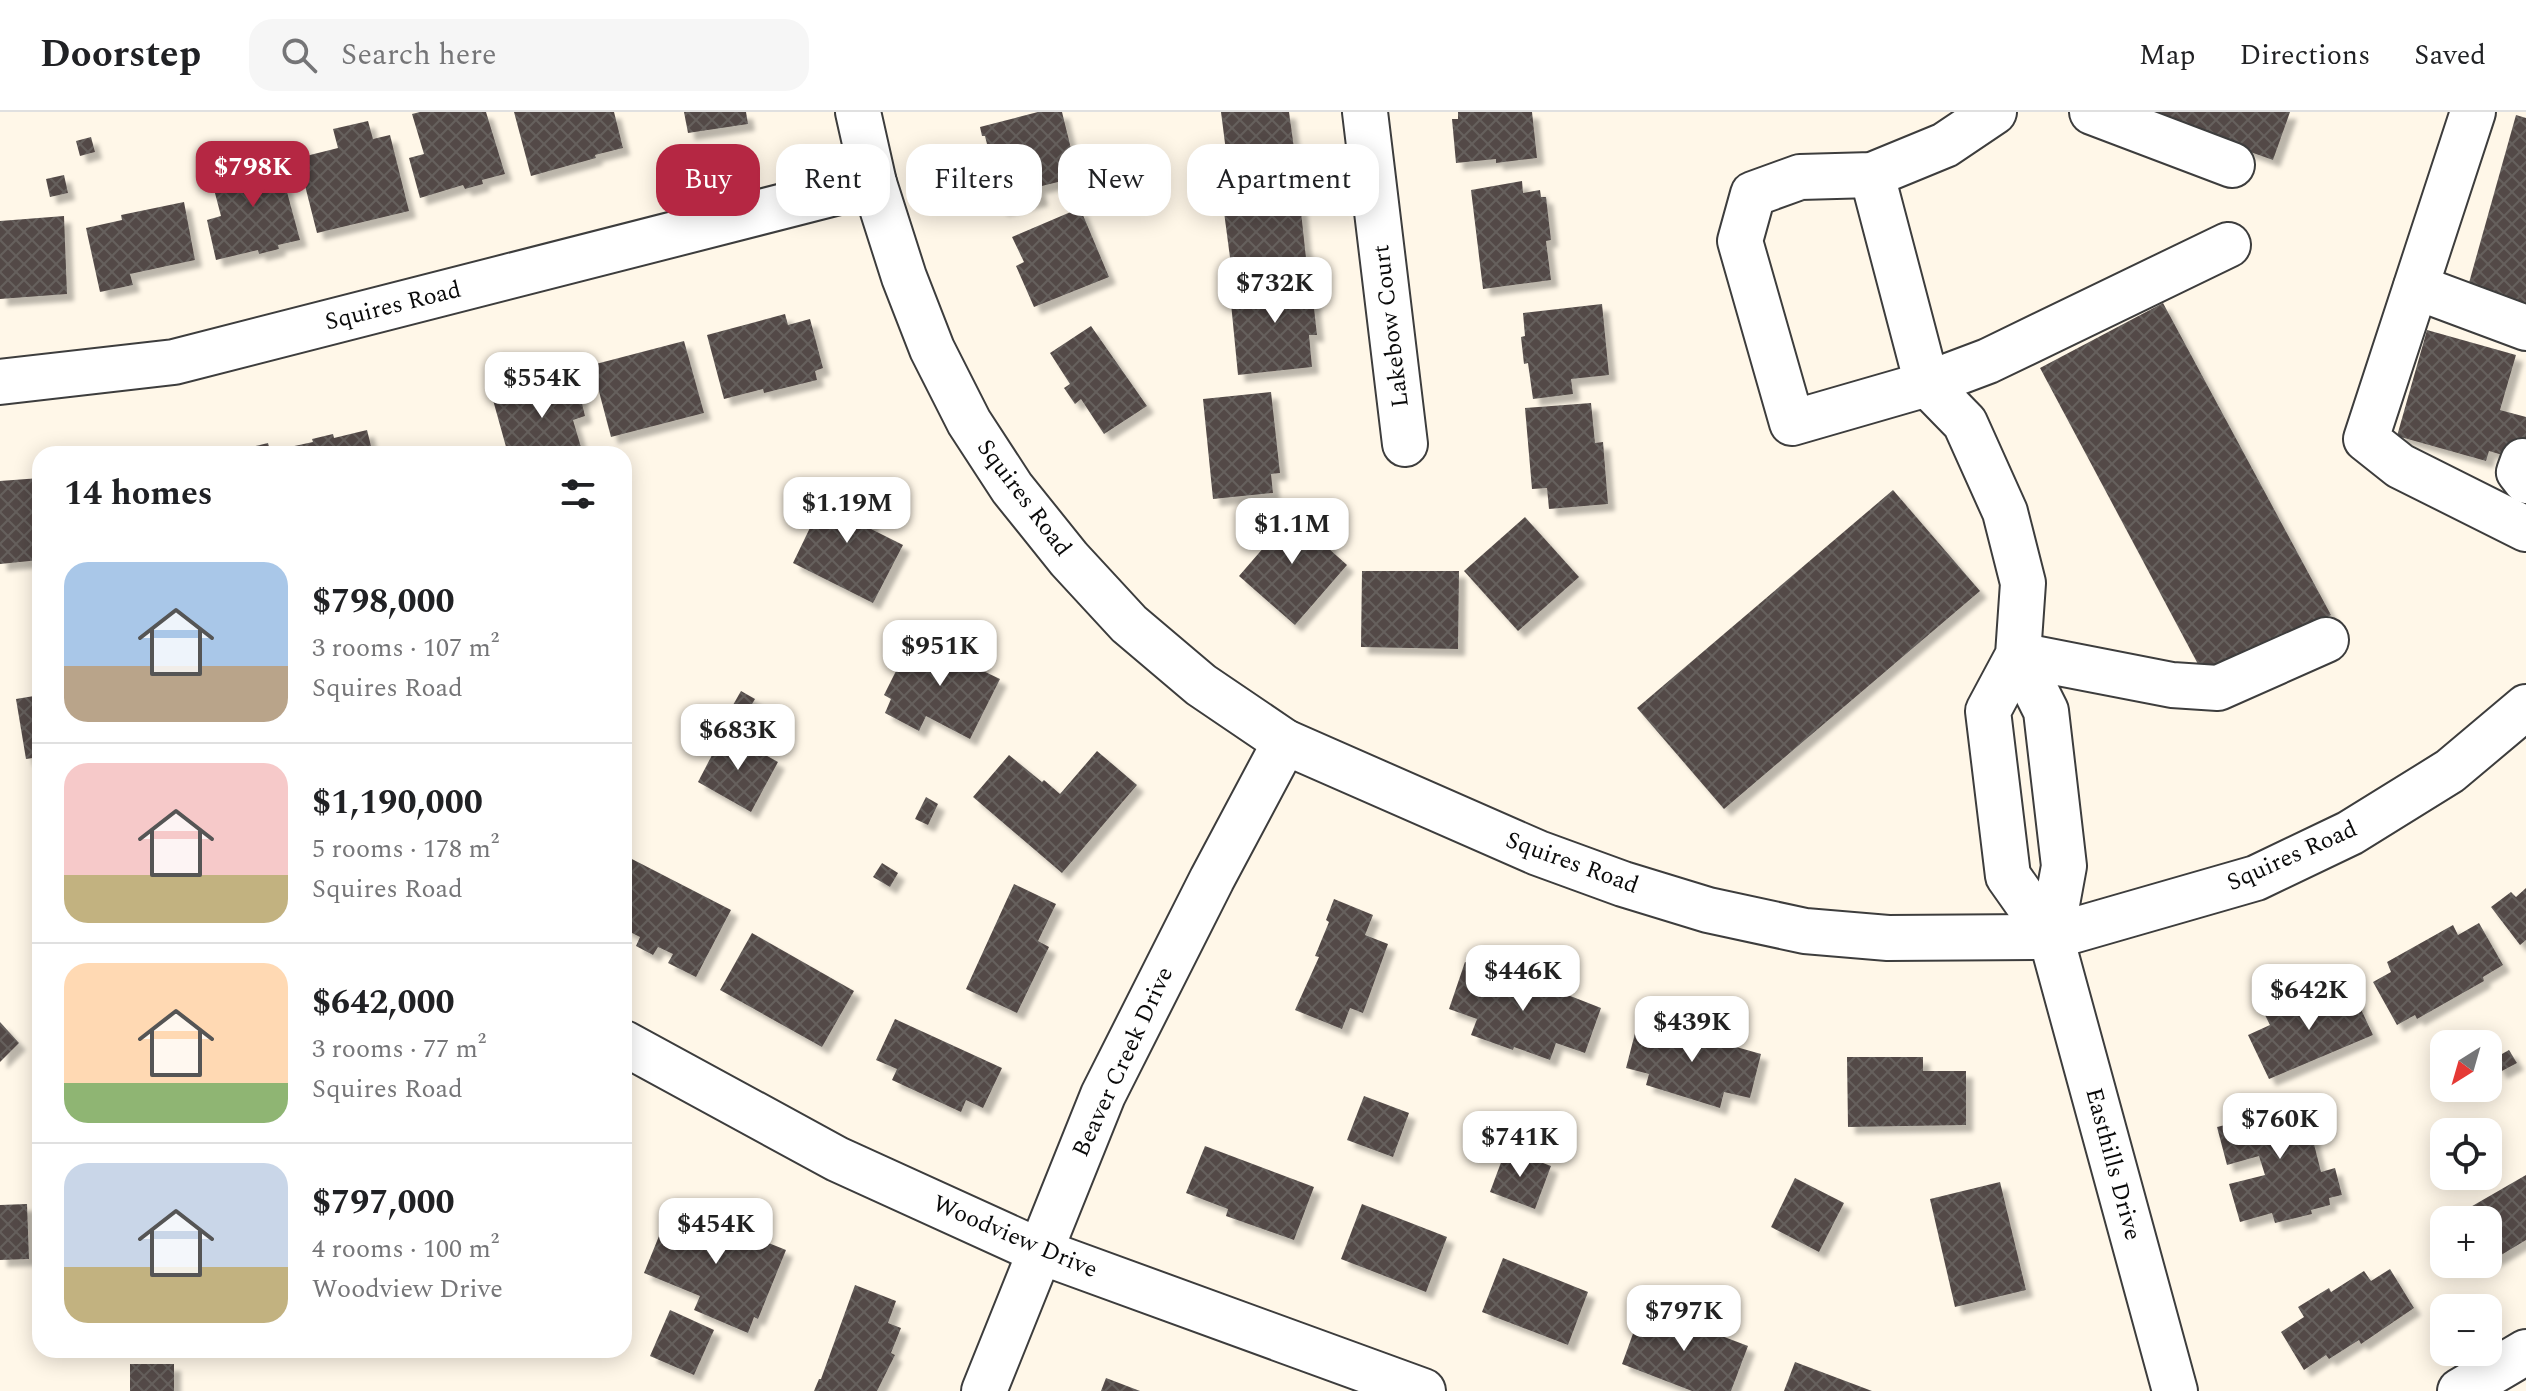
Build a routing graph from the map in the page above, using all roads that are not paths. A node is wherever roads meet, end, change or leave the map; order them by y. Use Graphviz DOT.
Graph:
graph roads {
  1 [pos="858,112"];
  2 [pos="1365,112"];
  3 [pos="1994,112"];
  4 [pos="2092,112"];
  5 [pos="2473,112"];
  6 [pos="865,144"];
  7 [pos="2232,165"];
  8 [pos="1872,175"];
  9 [pos="776,208"];
  10 [pos="885,216"];
  11 [pos="2228,245"];
  12 [pos="2416,287"];
  13 [pos="2526,328"];
  14 [pos="0,382"];
  15 [pos="1927,384"];
  16 [pos="1405,444"];
  17 [pos="2526,529"];
  18 [pos="2326,640"];
  19 [pos="2018,655"];
  20 [pos="2526,707"];
  21 [pos="1285,742"];
  22 [pos="2051,937"];
  23 [pos="632,1047"];
  24 [pos="1039,1251"];
  25 [pos="2526,1352"];
  26 [pos="984,1391"];
  27 [pos="1423,1391"];
  28 [pos="2175,1391"];
  29 [pos="2460,1391"];
  1 -- 6 [label="street, Squires Road"];
  2 -- 16 [label="street, Lakebow Court"];
  3 -- 8 [label="street"];
  4 -- 7 [label="street"];
  5 -- 12 [label="street"];
  8 -- 15 [label="street"];
  8 -- 15 [label="street"];
  9 -- 14 [label="street, Squires Road"];
  10 -- 21 [label="street, Squires Road"];
  11 -- 15 [label="street"];
  12 -- 13 [label="street"];
  12 -- 17 [label="street"];
  15 -- 19 [label="street"];
  18 -- 19 [label="street"];
  19 -- 22 [label="street"];
  19 -- 22 [label="street"];
  20 -- 22 [label="street, Squires Road"];
  21 -- 22 [label="street, Squires Road"];
  21 -- 24 [label="street, Beaver Creek Drive"];
  22 -- 28 [label="street, Easthills Drive"];
  23 -- 24 [label="street, Woodview Drive"];
  24 -- 26 [label="street, Beaver Creek Drive"];
  24 -- 27 [label="street, Woodview Drive"];
  25 -- 29 [label="street"];
}
